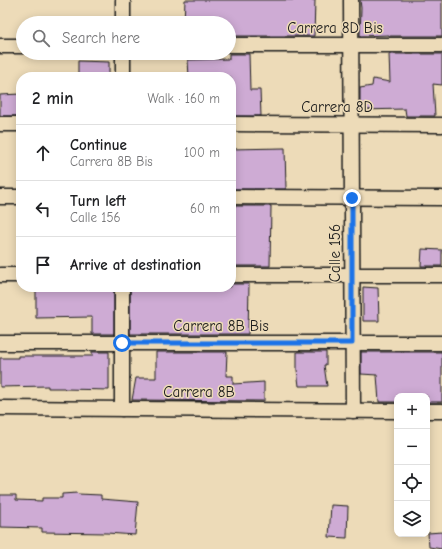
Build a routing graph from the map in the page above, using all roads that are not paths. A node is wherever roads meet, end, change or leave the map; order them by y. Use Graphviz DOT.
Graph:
graph roads {
  1 [pos="123,0"];
  2 [pos="351,0"];
  3 [pos="123,16"];
  4 [pos="236,45"];
  5 [pos="351,45"];
  6 [pos="442,45"];
  7 [pos="0,46"];
  8 [pos="16,46"];
  9 [pos="123,60"];
  10 [pos="123,72"];
  11 [pos="0,124"];
  12 [pos="16,124"];
  13 [pos="236,124"];
  14 [pos="351,124"];
  15 [pos="442,125"];
  16 [pos="0,196"];
  17 [pos="16,197"];
  18 [pos="236,197"];
  19 [pos="352,198"];
  20 [pos="442,198"];
  21 [pos="0,275"];
  22 [pos="16,275"];
  23 [pos="236,275"];
  24 [pos="352,275"];
  25 [pos="442,275"];
  26 [pos="122,292"];
  27 [pos="0,343"];
  28 [pos="122,343"];
  29 [pos="352,343"];
  30 [pos="442,343"];
  31 [pos="0,408"];
  32 [pos="122,409"];
  33 [pos="353,410"];
  34 [pos="394,411"];
  35 [pos="430,411"];
  36 [pos="442,411"];
  1 -- 3 [label="street"];
  2 -- 5 [label="street, Calle 156"];
  4 -- 5 [label="street, Carrera 8D Bis"];
  5 -- 6 [label="street, Carrera 8D Bis"];
  5 -- 14 [label="street, Calle 156"];
  7 -- 8 [label="street"];
  9 -- 10 [label="street"];
  11 -- 12 [label="street"];
  13 -- 14 [label="street, Carrera 8D"];
  14 -- 15 [label="street, Carrera 8D"];
  14 -- 19 [label="street, Calle 156"];
  16 -- 17 [label="street"];
  18 -- 19 [label="street"];
  19 -- 20 [label="street"];
  19 -- 24 [label="street, Calle 156"];
  21 -- 22 [label="street"];
  23 -- 24 [label="street"];
  24 -- 25 [label="street"];
  24 -- 29 [label="street, Calle 156"];
  26 -- 28 [label="street"];
  27 -- 28 [label="street, Carrera 8B Bis"];
  28 -- 29 [label="street, Carrera 8B Bis"];
  28 -- 32 [label="street"];
  29 -- 30 [label="street, Carrera 8B Bis"];
  29 -- 33 [label="street, Calle 156"];
  31 -- 32 [label="street, Carrera 8B"];
  32 -- 33 [label="street, Carrera 8B"];
  33 -- 34 [label="street, Carrera 8B"];
  35 -- 36 [label="street"];
}
